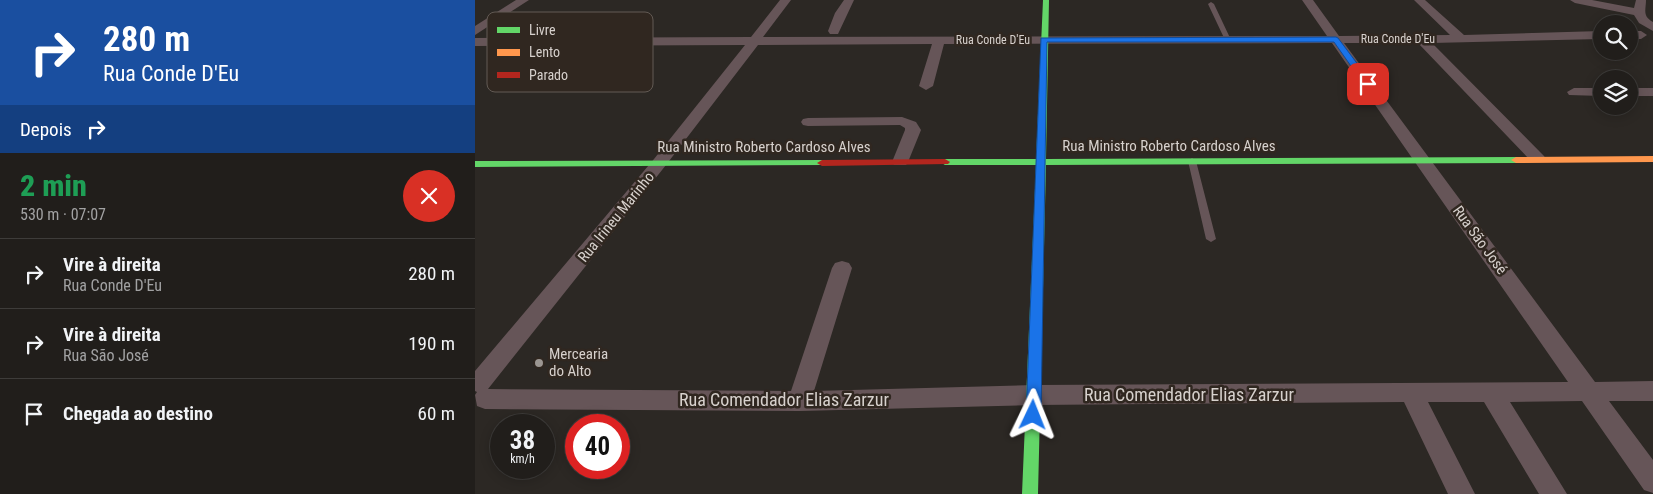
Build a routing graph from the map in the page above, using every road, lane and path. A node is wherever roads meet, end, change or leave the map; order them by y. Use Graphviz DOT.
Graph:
graph roads {
  1 [pos="523,0"];
  2 [pos="786,0"];
  3 [pos="849,0"];
  4 [pos="1045,0"];
  5 [pos="1307,0"];
  6 [pos="1419,0"];
  7 [pos="1575,0"];
  8 [pos="1641,0"];
  9 [pos="1211,4"];
  10 [pos="504,12"];
  11 [pos="487,23"];
  12 [pos="1644,29"];
  13 [pos="475,31"];
  14 [pos="834,31"];
  15 [pos="1593,34"];
  16 [pos="1421,38"];
  17 [pos="1336,39"];
  18 [pos="1461,39"];
  19 [pos="1043,40"];
  20 [pos="1228,40"];
  21 [pos="939,41"];
  22 [pos="653,42"];
  23 [pos="752,42"];
  24 [pos="926,86"];
  25 [pos="1574,92"];
  26 [pos="1593,92"];
  27 [pos="1638,92"];
  28 [pos="1653,92"];
  29 [pos="807,122"];
  30 [pos="1422,159"];
  31 [pos="1538,159"];
  32 [pos="1653,159"];
  33 [pos="1192,161"];
  34 [pos="660,162"];
  35 [pos="900,162"];
  36 [pos="1041,162"];
  37 [pos="475,164"];
  38 [pos="1211,239"];
  39 [pos="842,268"];
  40 [pos="1653,390"];
  41 [pos="1588,391"];
  42 [pos="1411,392"];
  43 [pos="1491,392"];
  44 [pos="479,393"];
  45 [pos="1034,395"];
  46 [pos="799,401"];
  47 [pos="1653,481"];
  48 [pos="1030,494"];
  49 [pos="1462,494"];
  50 [pos="1554,494"];
  1 -- 10 [label="street"];
  2 -- 23 [label="street, Rua Irineu Marinho"];
  3 -- 14 [label="street"];
  4 -- 19 [label="street"];
  5 -- 17 [label="street, Rua São José"];
  6 -- 18 [label="street"];
  7 -- 12 [label="street"];
  8 -- 12 [label="street"];
  9 -- 20 [label="lane"];
  11 -- 13 [label="street"];
  15 -- 18 [label="street, Rua Conde D'Eu"];
  16 -- 17 [label="street, Rua Conde D'Eu"];
  16 -- 18 [label="street, Rua Conde D'Eu"];
  16 -- 31 [label="street"];
  17 -- 20 [label="street, Rua Conde D'Eu"];
  17 -- 30 [label="street, Rua São José"];
  19 -- 20 [label="street, Rua Conde D'Eu"];
  19 -- 21 [label="street, Rua Conde D'Eu"];
  19 -- 36 [label="street"];
  21 -- 23 [label="street, Rua Conde D'Eu"];
  21 -- 24 [label="street"];
  22 -- 23 [label="street, Rua Conde D'Eu"];
  23 -- 34 [label="street, Rua Irineu Marinho"];
  25 -- 26 [label="street"];
  27 -- 28 [label="street"];
  29 -- 35 [label="street"];
  30 -- 31 [label="street, Rua Ministro Roberto Cardoso Alves"];
  30 -- 33 [label="street, Rua Ministro Roberto Cardoso Alves"];
  30 -- 41 [label="street, Rua São José"];
  31 -- 32 [label="street, Rua Ministro Roberto Cardoso Alves"];
  33 -- 36 [label="street, Rua Ministro Roberto Cardoso Alves"];
  33 -- 38 [label="lane"];
  34 -- 35 [label="street, Rua Ministro Roberto Cardoso Alves"];
  34 -- 37 [label="street, Rua Ministro Roberto Cardoso Alves"];
  34 -- 44 [label="street, Rua Irineu Marinho"];
  35 -- 36 [label="street, Rua Ministro Roberto Cardoso Alves"];
  36 -- 45 [label="street"];
  39 -- 46 [label="street"];
  40 -- 41 [label="street, Rua Comendador Elias Zarzur"];
  41 -- 43 [label="street, Rua Comendador Elias Zarzur"];
  41 -- 47 [label="street, Rua São José"];
  42 -- 43 [label="street, Rua Comendador Elias Zarzur"];
  42 -- 45 [label="street, Rua Comendador Elias Zarzur"];
  42 -- 49 [label="street"];
  43 -- 50 [label="street"];
  44 -- 46 [label="street, Rua Comendador Elias Zarzur"];
  45 -- 46 [label="street, Rua Comendador Elias Zarzur"];
  45 -- 48 [label="street"];
}
